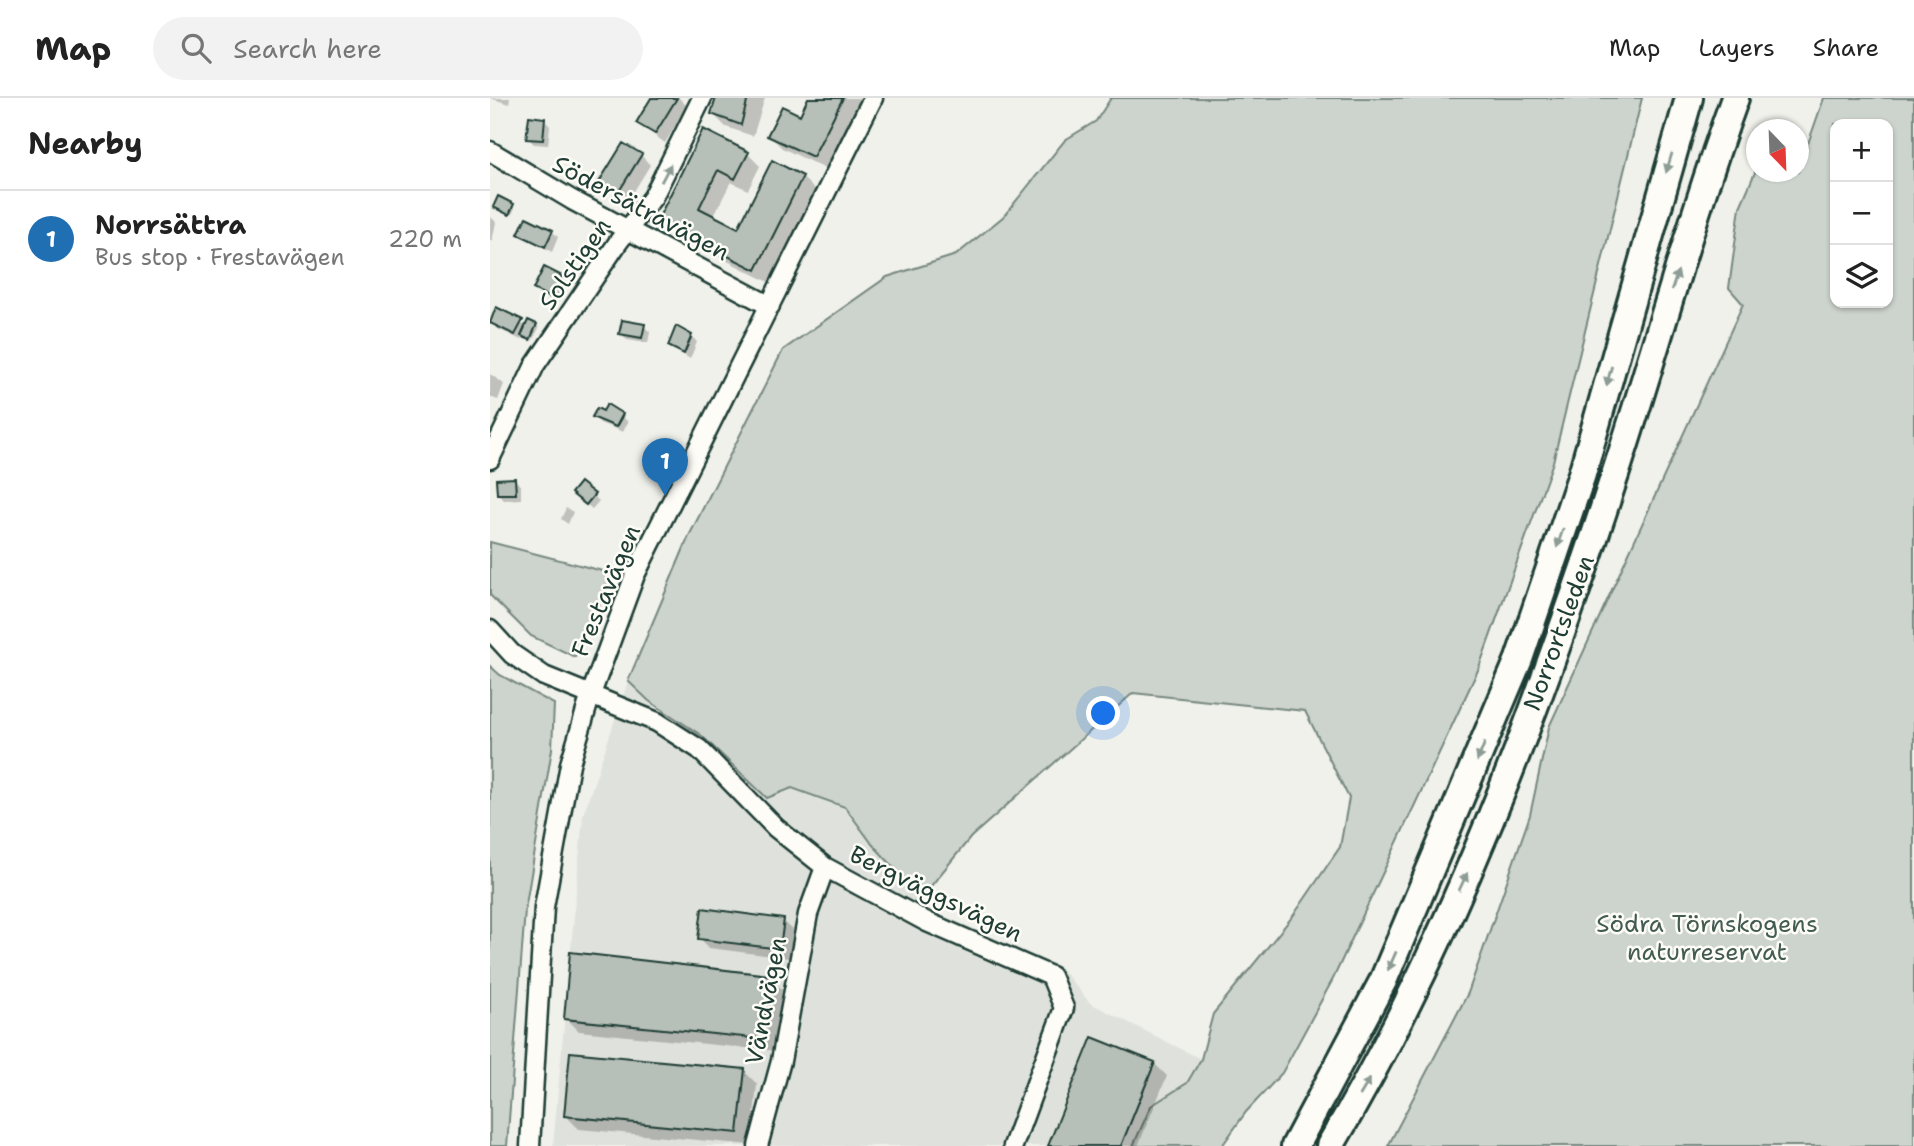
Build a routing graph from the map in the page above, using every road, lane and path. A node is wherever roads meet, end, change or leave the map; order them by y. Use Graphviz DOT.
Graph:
graph roads {
  1 [pos="702,98"];
  2 [pos="873,98"];
  3 [pos="1689,98"];
  4 [pos="1735,98"];
  5 [pos="490,152"];
  6 [pos="629,230"];
  7 [pos="770,306"];
  8 [pos="490,459"];
  9 [pos="490,630"];
  10 [pos="590,697"];
  11 [pos="825,867"];
  12 [pos="530,1146"];
  13 [pos="758,1146"];
  14 [pos="1013,1146"];
  15 [pos="1295,1146"];
  16 [pos="1330,1146"];
  6 -- 1 [label="street, Solstigen, one-way"];
  2 -- 7 [label="street, Frestavägen"];
  3 -- 15 [label="highway, Norrortsleden, one-way"];
  16 -- 4 [label="highway, Norrortsleden, one-way"];
  5 -- 6 [label="street, Södersätravägen"];
  6 -- 7 [label="street, Södersätravägen"];
  6 -- 8 [label="street, Solstigen"];
  7 -- 10 [label="street, Frestavägen"];
  9 -- 10 [label="street, Bergväggsvägen"];
  10 -- 11 [label="street, Bergväggsvägen"];
  10 -- 12 [label="street, Frestavägen"];
  11 -- 13 [label="street, Vändvägen"];
  11 -- 14 [label="street, Bergväggsvägen"];
}
